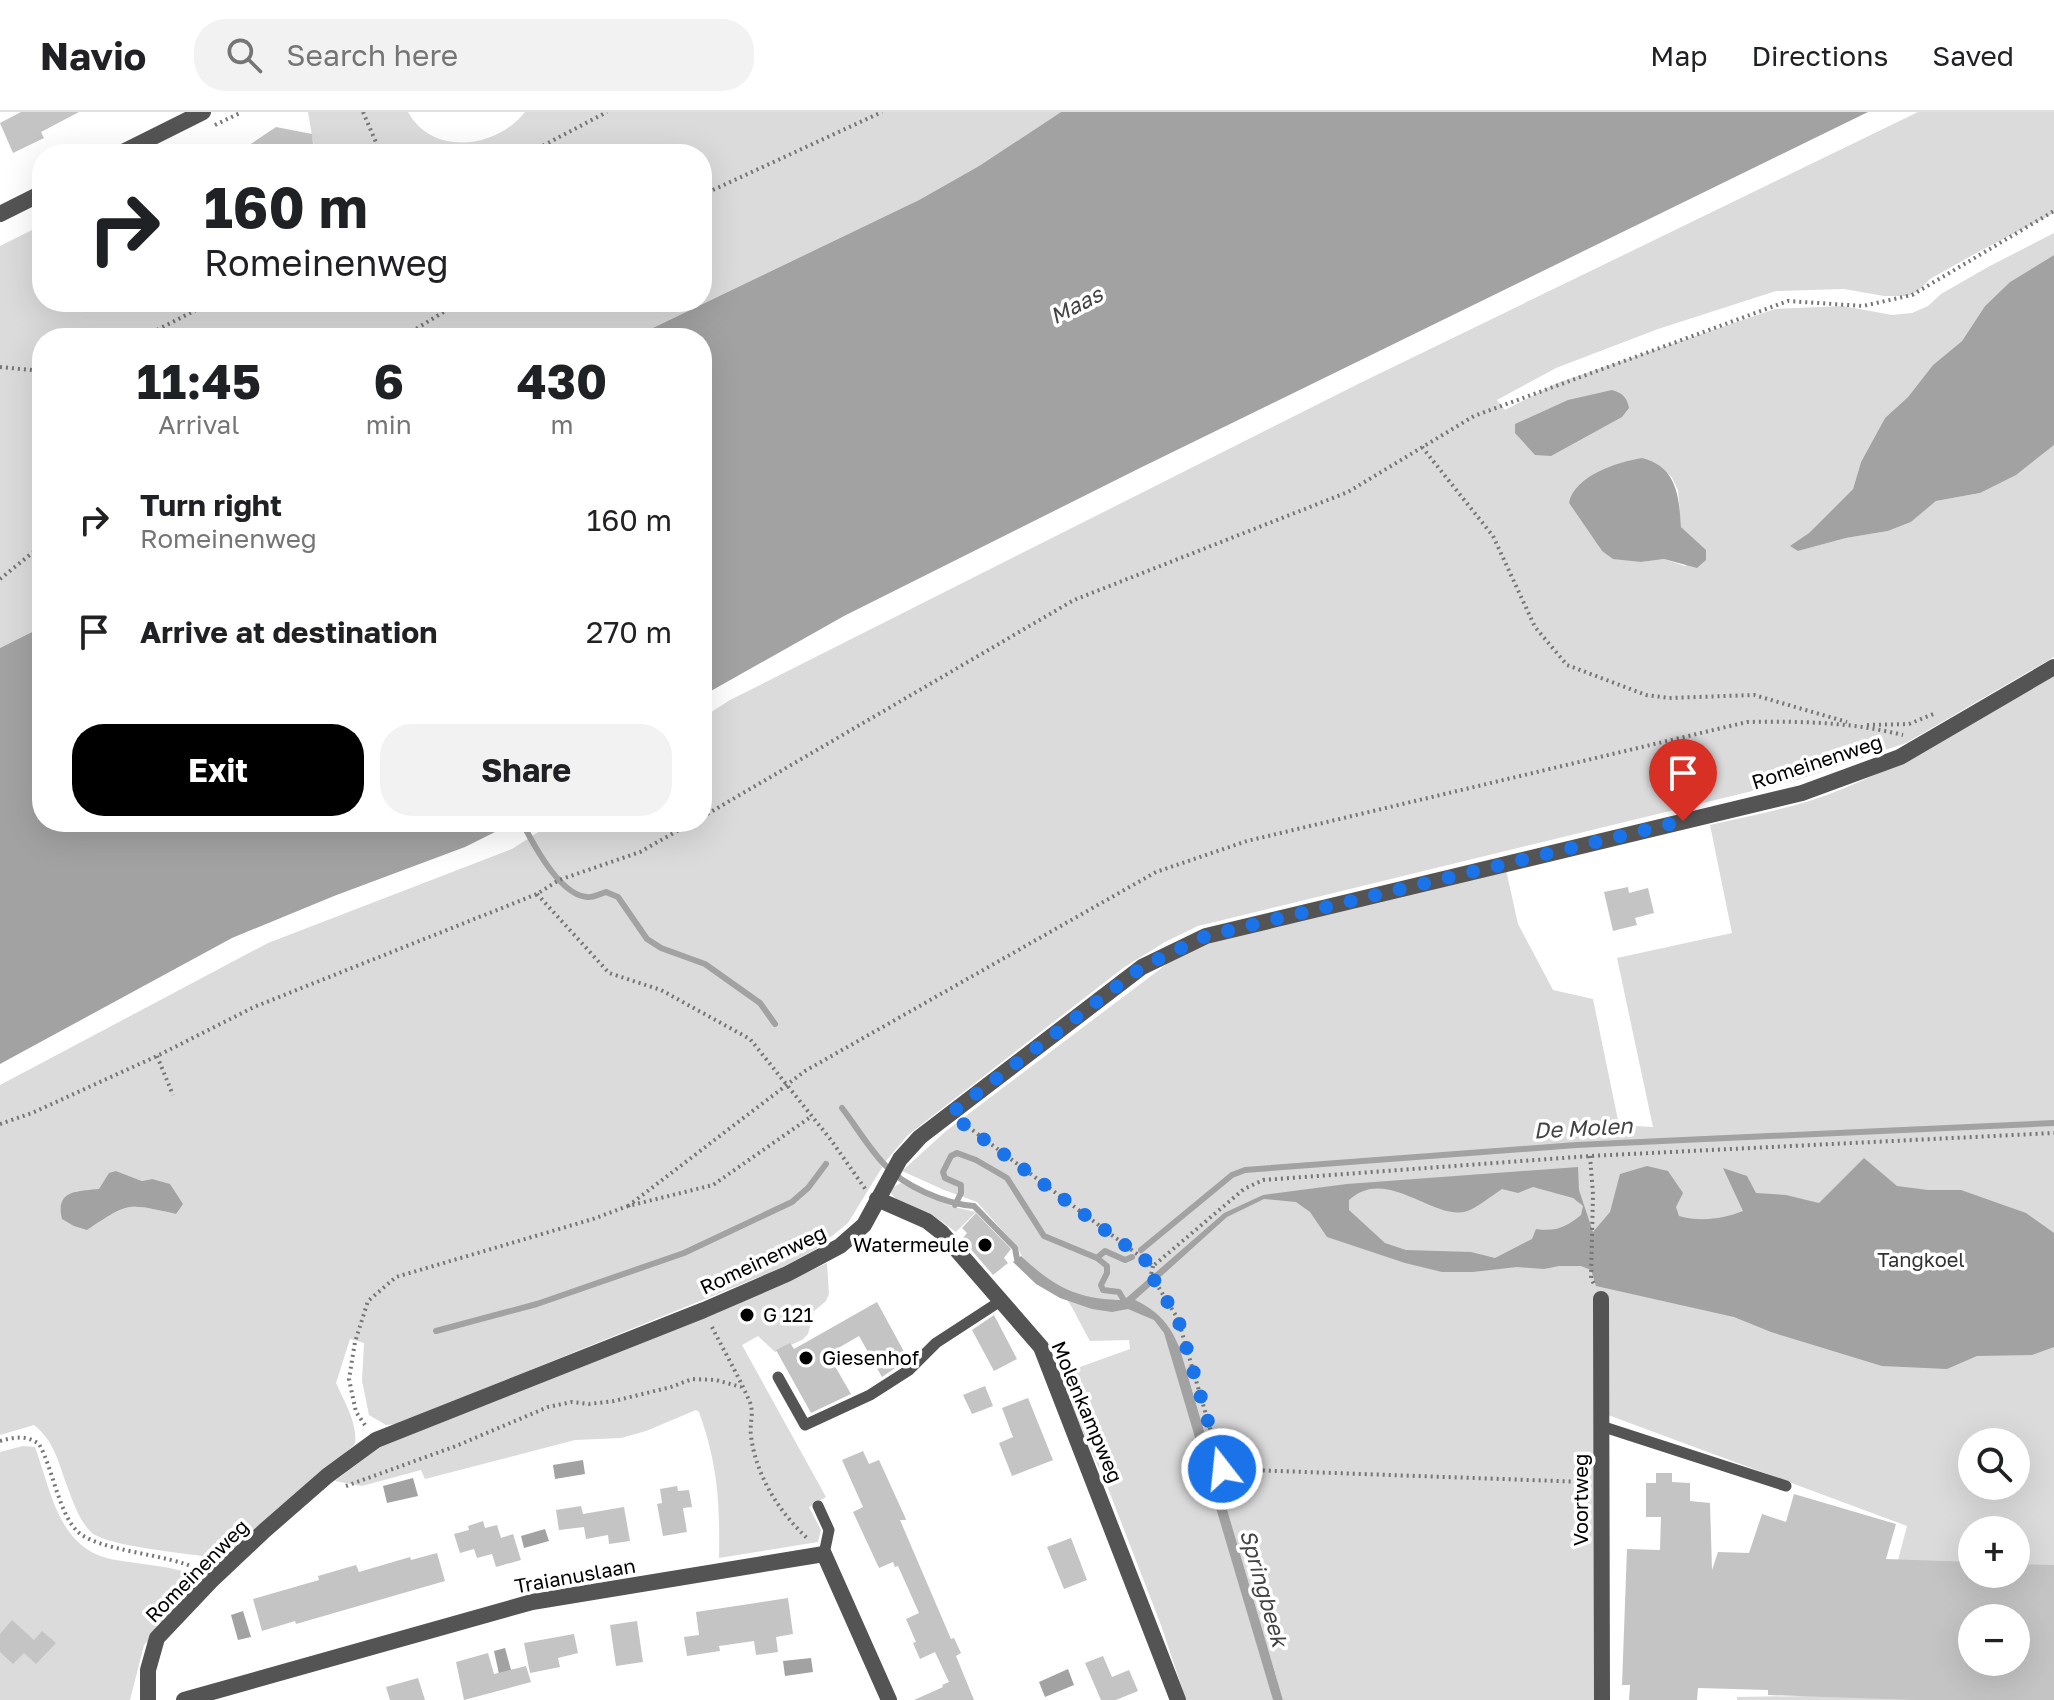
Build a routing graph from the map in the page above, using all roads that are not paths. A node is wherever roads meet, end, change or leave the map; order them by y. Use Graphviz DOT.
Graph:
graph roads {
  1 [pos="203,112"];
  2 [pos="139,144"];
  3 [pos="32,198"];
  4 [pos="0,214"];
  5 [pos="2054,667"];
  6 [pos="877,1199"];
  7 [pos="1601,1299"];
  8 [pos="1002,1300"];
  9 [pos="778,1377"];
  10 [pos="1601,1426"];
  11 [pos="1786,1486"];
  12 [pos="818,1506"];
  13 [pos="824,1554"];
  14 [pos="148,1700"];
  15 [pos="184,1700"];
  16 [pos="889,1700"];
  17 [pos="1178,1700"];
  18 [pos="1602,1700"];
  1 -- 2 [label="street"];
  3 -- 4 [label="street"];
  5 -- 6 [label="street, Romeinenweg"];
  6 -- 8 [label="street, Molenkampweg"];
  6 -- 14 [label="street, Romeinenweg"];
  7 -- 10 [label="street, Voortweg"];
  8 -- 9 [label="lane"];
  8 -- 17 [label="street, Molenkampweg"];
  10 -- 11 [label="lane"];
  10 -- 18 [label="street, Voortweg"];
  12 -- 13 [label="lane"];
  13 -- 15 [label="street, Traianuslaan"];
  13 -- 16 [label="street"];
}
